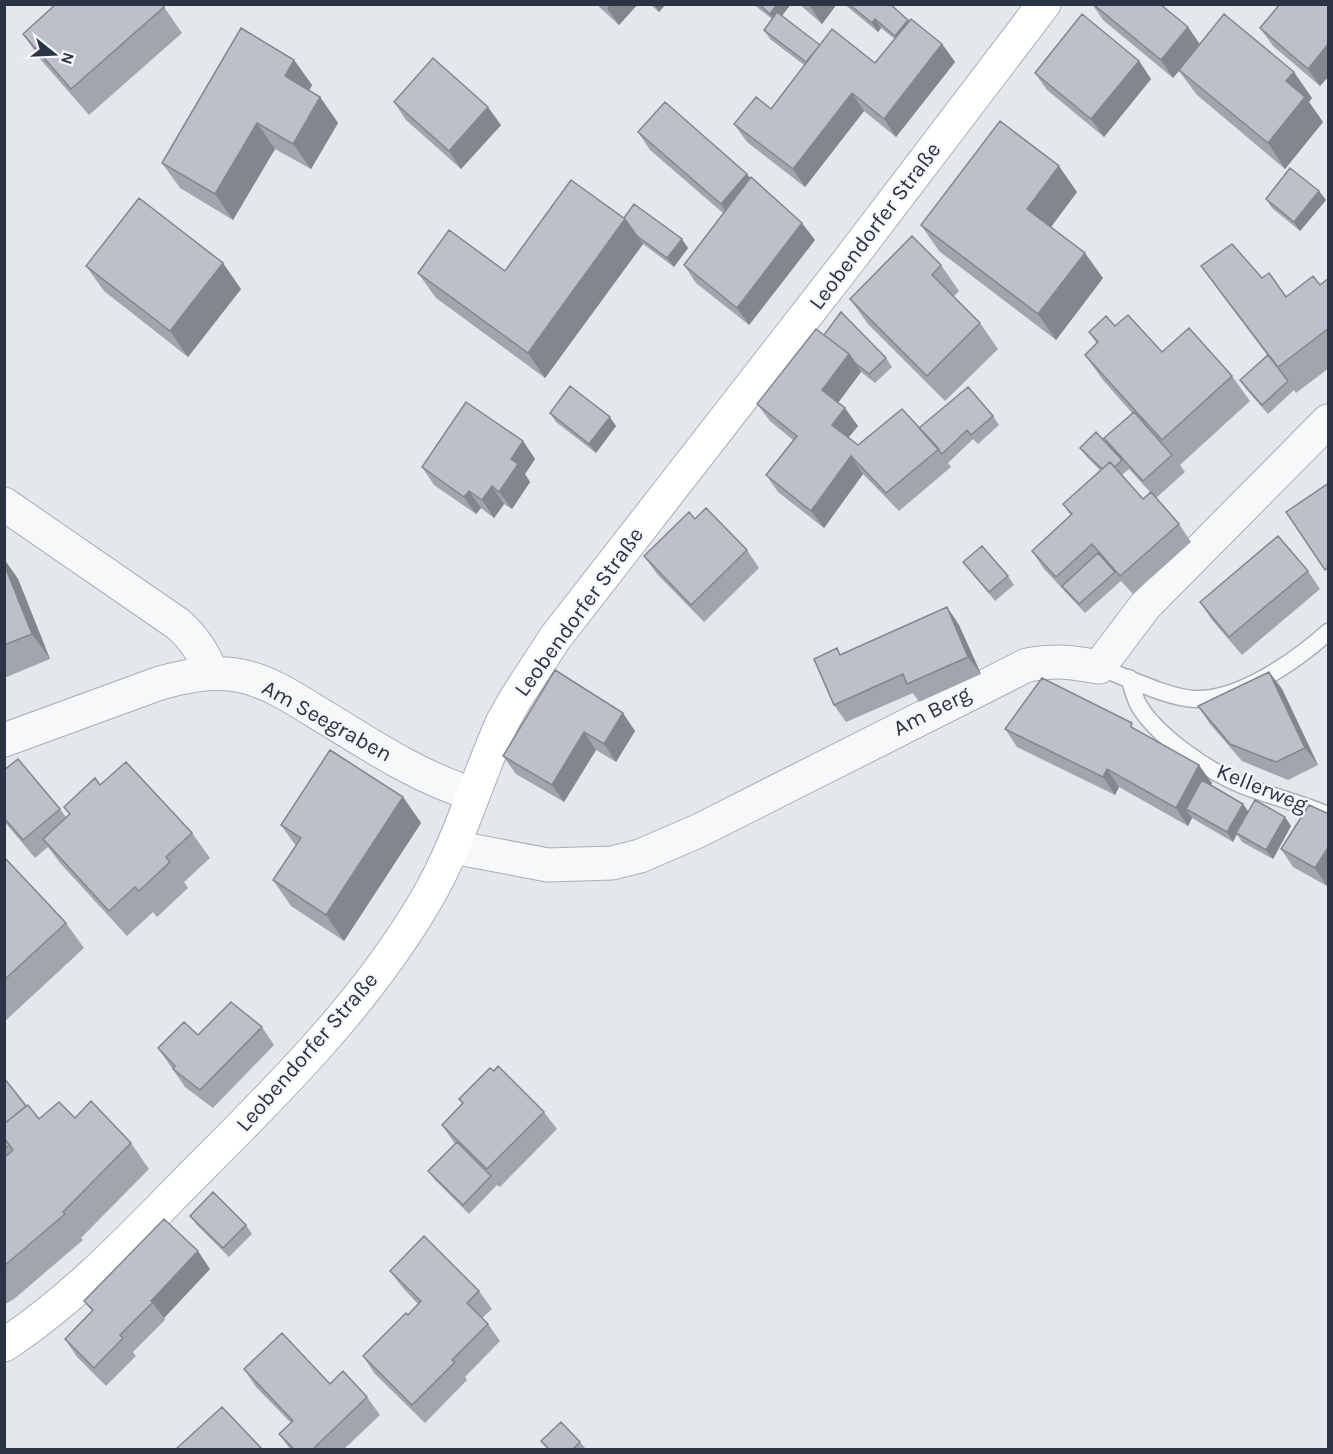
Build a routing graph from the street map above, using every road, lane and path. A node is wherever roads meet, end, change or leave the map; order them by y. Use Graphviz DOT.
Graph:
graph roads {
  1 [pos="1044,4"];
  2 [pos="1329,421"];
  3 [pos="4,504"];
  4 [pos="1329,632"];
  5 [pos="212,673"];
  6 [pos="1114,673"];
  7 [pos="4,740"];
  8 [pos="473,794"];
  9 [pos="1329,815"];
  10 [pos="453,847"];
  11 [pos="4,1345"];
  1 -- 8 [label="main road, Leobendorfer Straße"];
  2 -- 6 [label="street"];
  3 -- 5 [label="street"];
  4 -- 6 [label="lane"];
  5 -- 7 [label="street, Am Seegraben"];
  5 -- 8 [label="street, Am Seegraben"];
  6 -- 9 [label="lane, Kellerweg"];
  6 -- 10 [label="street, Am Berg"];
  8 -- 10 [label="main road, Leobendorfer Straße"];
  10 -- 11 [label="main road, Leobendorfer Straße"];
}
